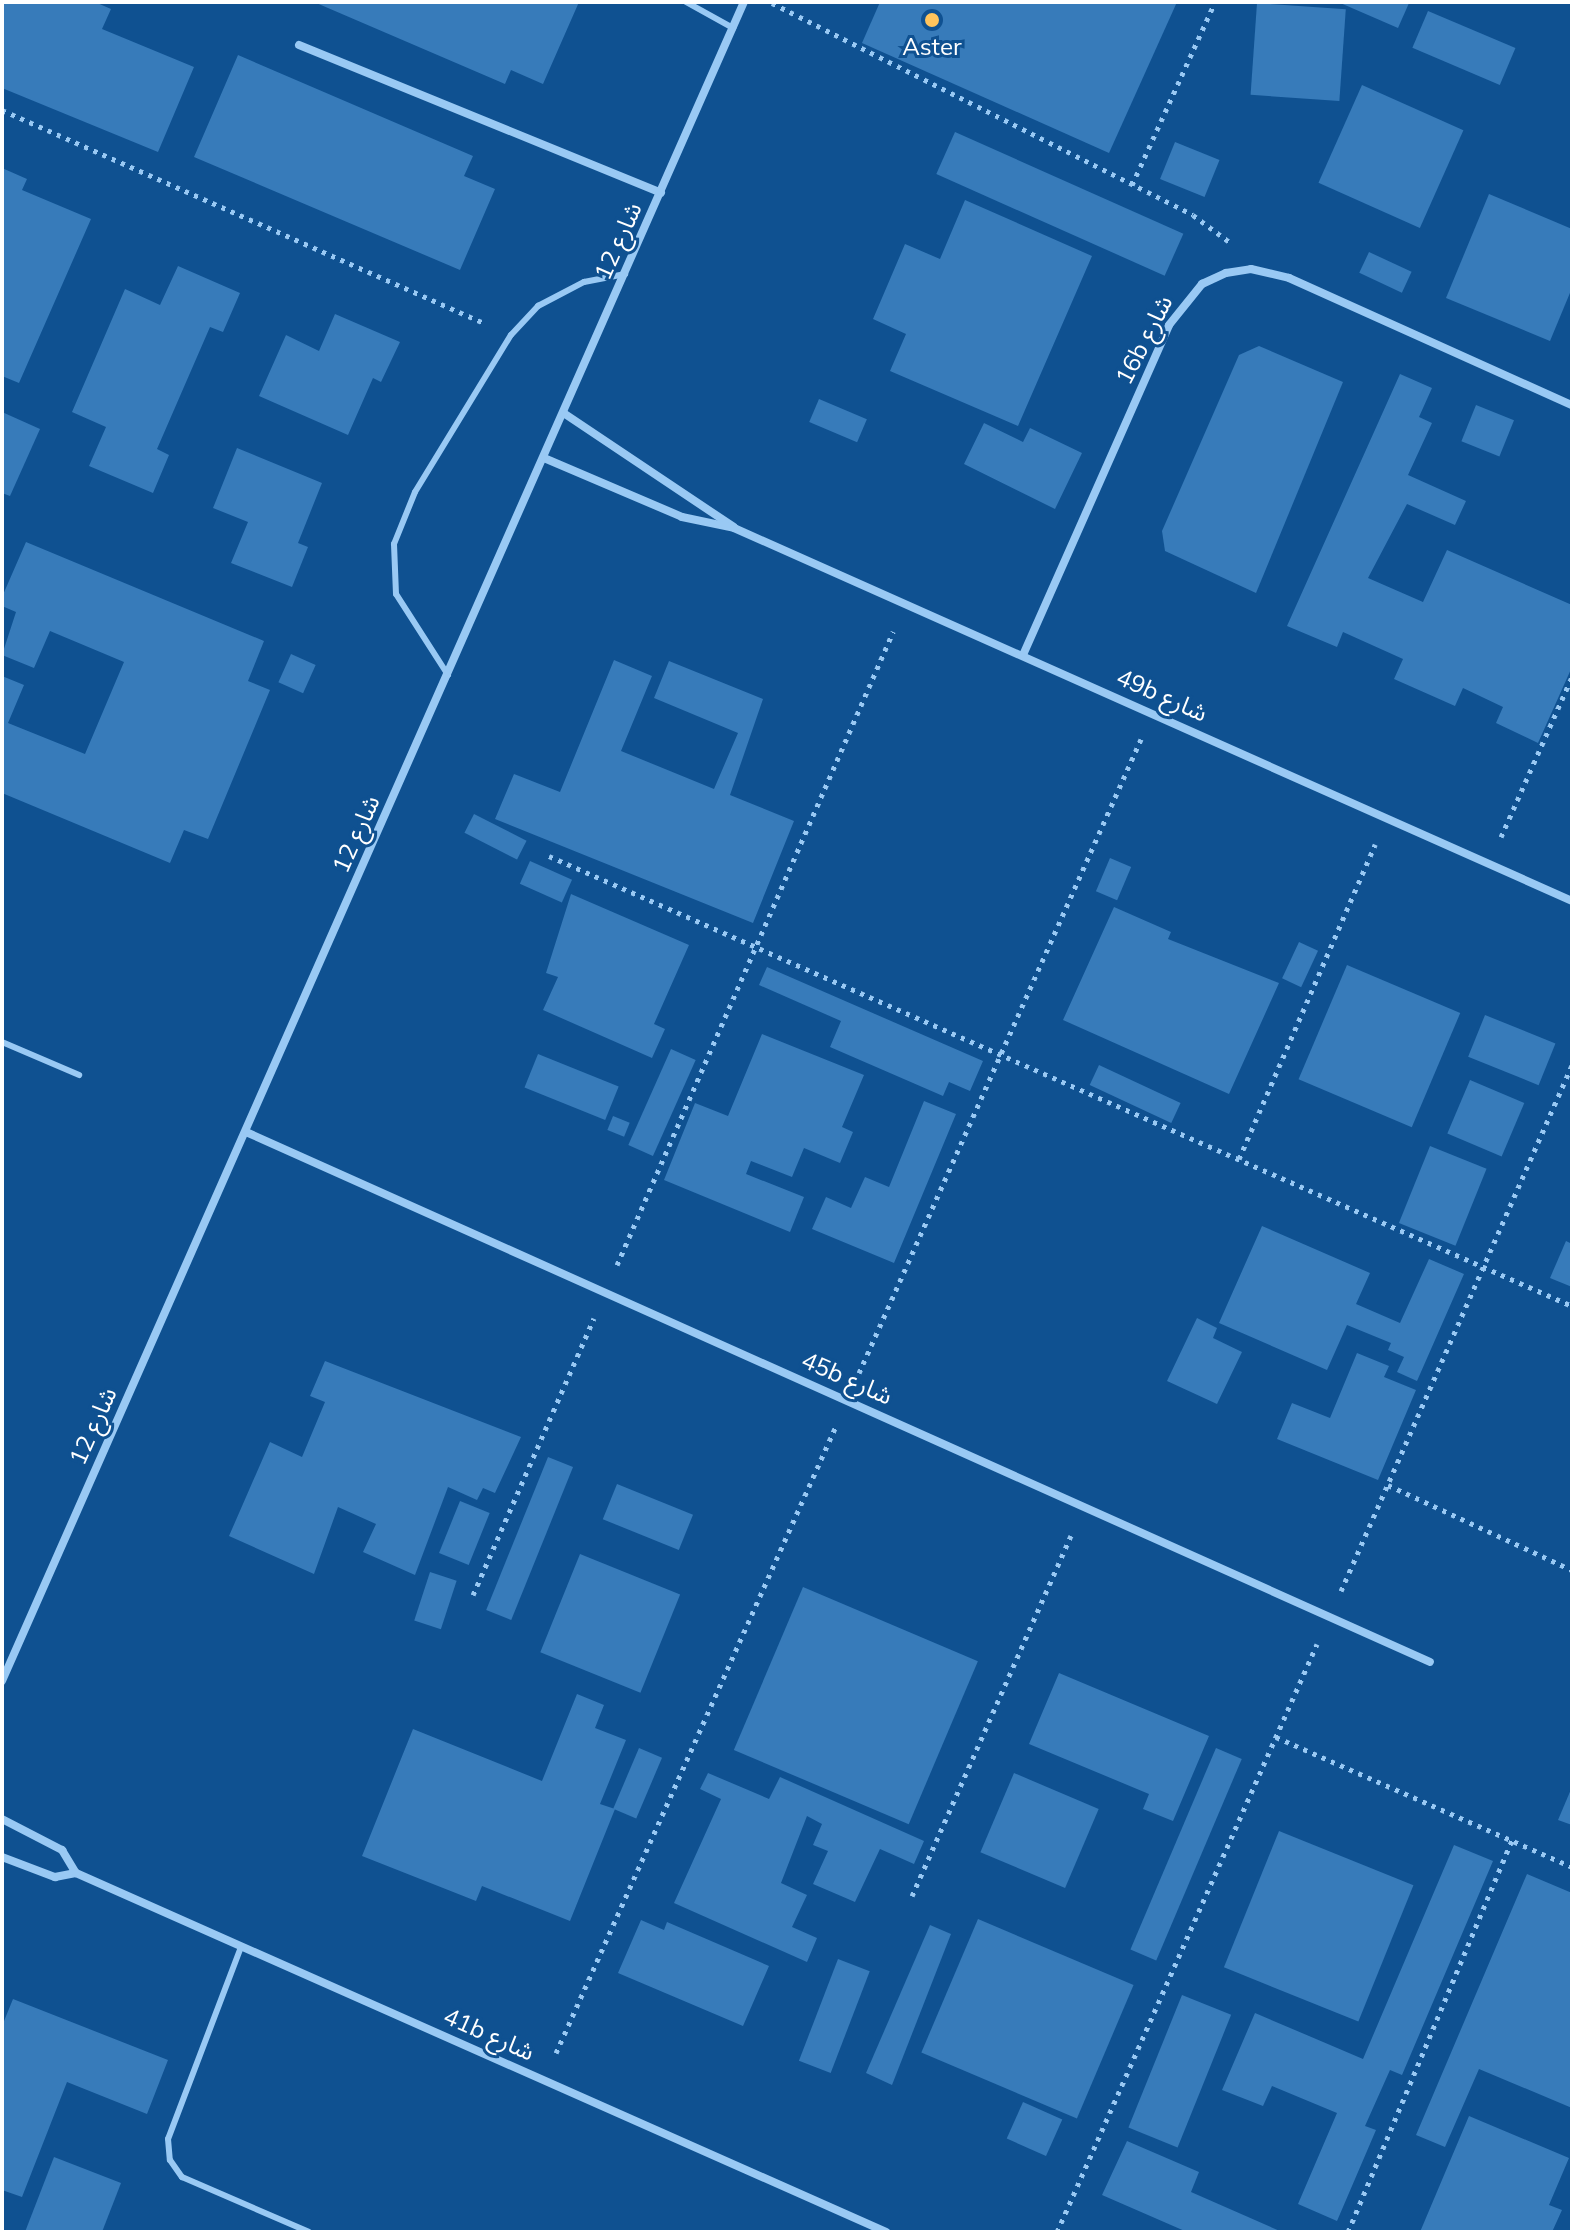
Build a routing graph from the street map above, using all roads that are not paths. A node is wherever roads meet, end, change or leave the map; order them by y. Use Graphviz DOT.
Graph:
graph roads {
  1 [pos="686,2"];
  2 [pos="744,2"];
  3 [pos="733,28"];
  4 [pos="299,45"];
  5 [pos="661,193"];
  6 [pos="625,274"];
  7 [pos="1572,405"];
  8 [pos="565,414"];
  9 [pos="544,458"];
  10 [pos="734,528"];
  11 [pos="1023,655"];
  12 [pos="448,675"];
  13 [pos="1572,901"];
  14 [pos="2,1042"];
  15 [pos="79,1075"];
  16 [pos="246,1132"];
  17 [pos="1430,1662"];
  18 [pos="2,1681"];
  19 [pos="2,1819"];
  20 [pos="2,1857"];
  21 [pos="76,1873"];
  22 [pos="241,1947"];
  23 [pos="309,2232"];
  24 [pos="886,2232"];
  1 -- 3 [label="lane"];
  2 -- 3 [label="street, شارع 12"];
  3 -- 5 [label="street, شارع 12"];
  4 -- 5 [label="street"];
  5 -- 6 [label="street, شارع 12"];
  6 -- 8 [label="street, شارع 12"];
  6 -- 12 [label="lane"];
  7 -- 11 [label="street, 16b شارع"];
  8 -- 9 [label="street, شارع 12"];
  8 -- 10 [label="street, 49b شارع"];
  9 -- 10 [label="street, 49b شارع"];
  9 -- 12 [label="street, شارع 12"];
  10 -- 11 [label="street, 49b شارع"];
  11 -- 13 [label="street, 49b شارع"];
  12 -- 16 [label="street, شارع 12"];
  14 -- 15 [label="lane"];
  16 -- 17 [label="street, 45b شارع"];
  16 -- 18 [label="street, شارع 12"];
  19 -- 21 [label="street, 41b شارع"];
  20 -- 21 [label="street, 41b شارع"];
  21 -- 22 [label="street, 41b شارع"];
  22 -- 23 [label="lane"];
  22 -- 24 [label="street, 41b شارع"];
}
